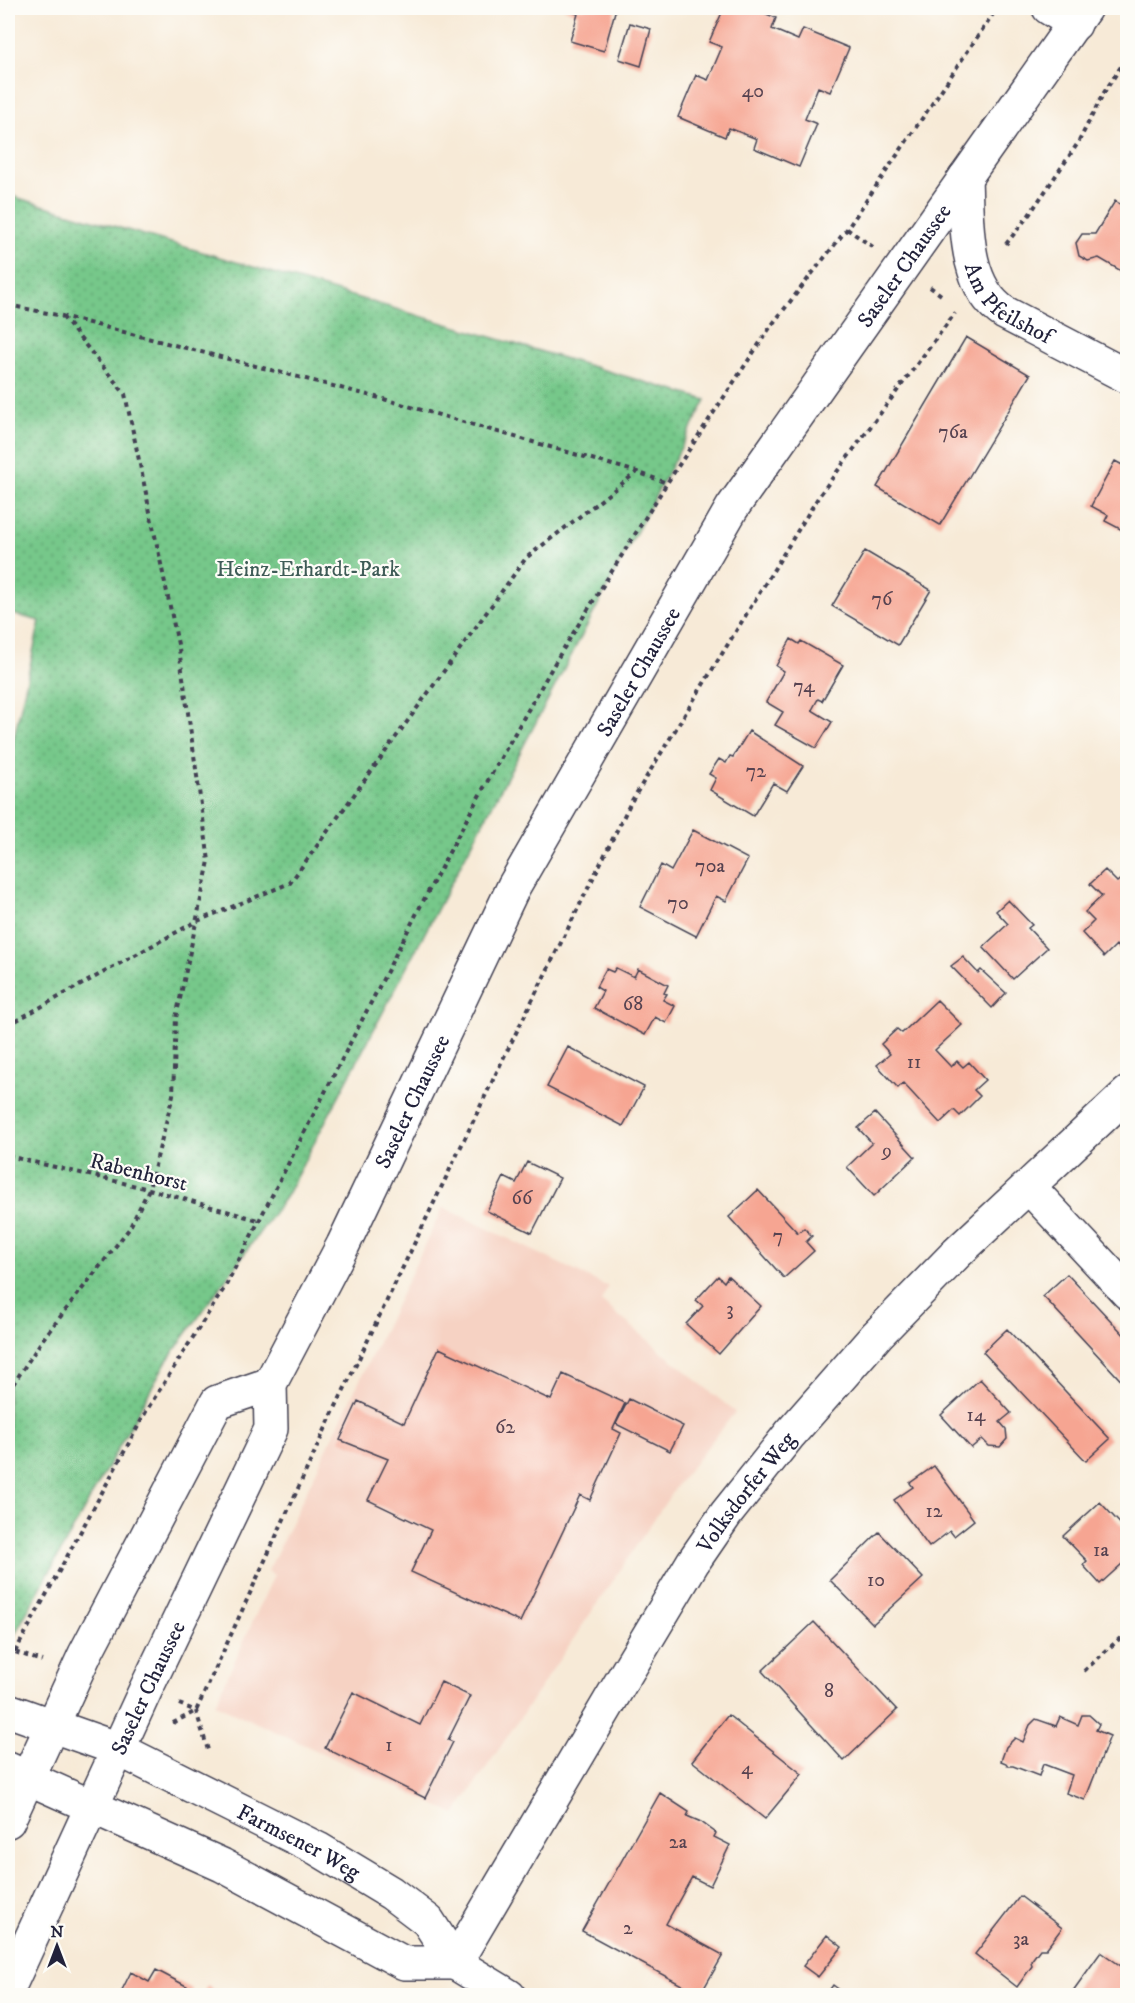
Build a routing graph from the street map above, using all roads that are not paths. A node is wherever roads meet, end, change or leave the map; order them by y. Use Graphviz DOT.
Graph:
graph roads {
  1 [pos="1070,13"];
  2 [pos="965,178"];
  3 [pos="1128,377"];
  4 [pos="1128,1093"];
  5 [pos="1029,1186"];
  6 [pos="1128,1293"];
  7 [pos="270,1384"];
  8 [pos="8,1710"];
  9 [pos="52,1725"];
  10 [pos="118,1749"];
  11 [pos="17,1773"];
  12 [pos="92,1806"];
  13 [pos="8,1821"];
  14 [pos="455,1963"];
  15 [pos="8,1989"];
  16 [pos="509,1995"];
  1 -- 2 [label="main road, Saseler Chaussee"];
  2 -- 3 [label="main road, Am Pfeilshof"];
  2 -- 7 [label="main road, Saseler Chaussee"];
  4 -- 5 [label="main road, Volksdorfer Weg"];
  5 -- 6 [label="main road"];
  5 -- 14 [label="main road, Volksdorfer Weg"];
  7 -- 9 [label="main road"];
  7 -- 10 [label="main road, Saseler Chaussee"];
  8 -- 9 [label="main road, Farmsener Weg"];
  9 -- 10 [label="main road, Farmsener Weg"];
  9 -- 11 [label="main road"];
  10 -- 12 [label="main road, Saseler Chaussee"];
  10 -- 14 [label="main road, Farmsener Weg"];
  11 -- 12 [label="main road"];
  11 -- 13 [label="main road"];
  12 -- 14 [label="main road"];
  12 -- 15 [label="main road, Saseler Chaussee"];
  14 -- 16 [label="main road, Farmsener Weg"];
}
